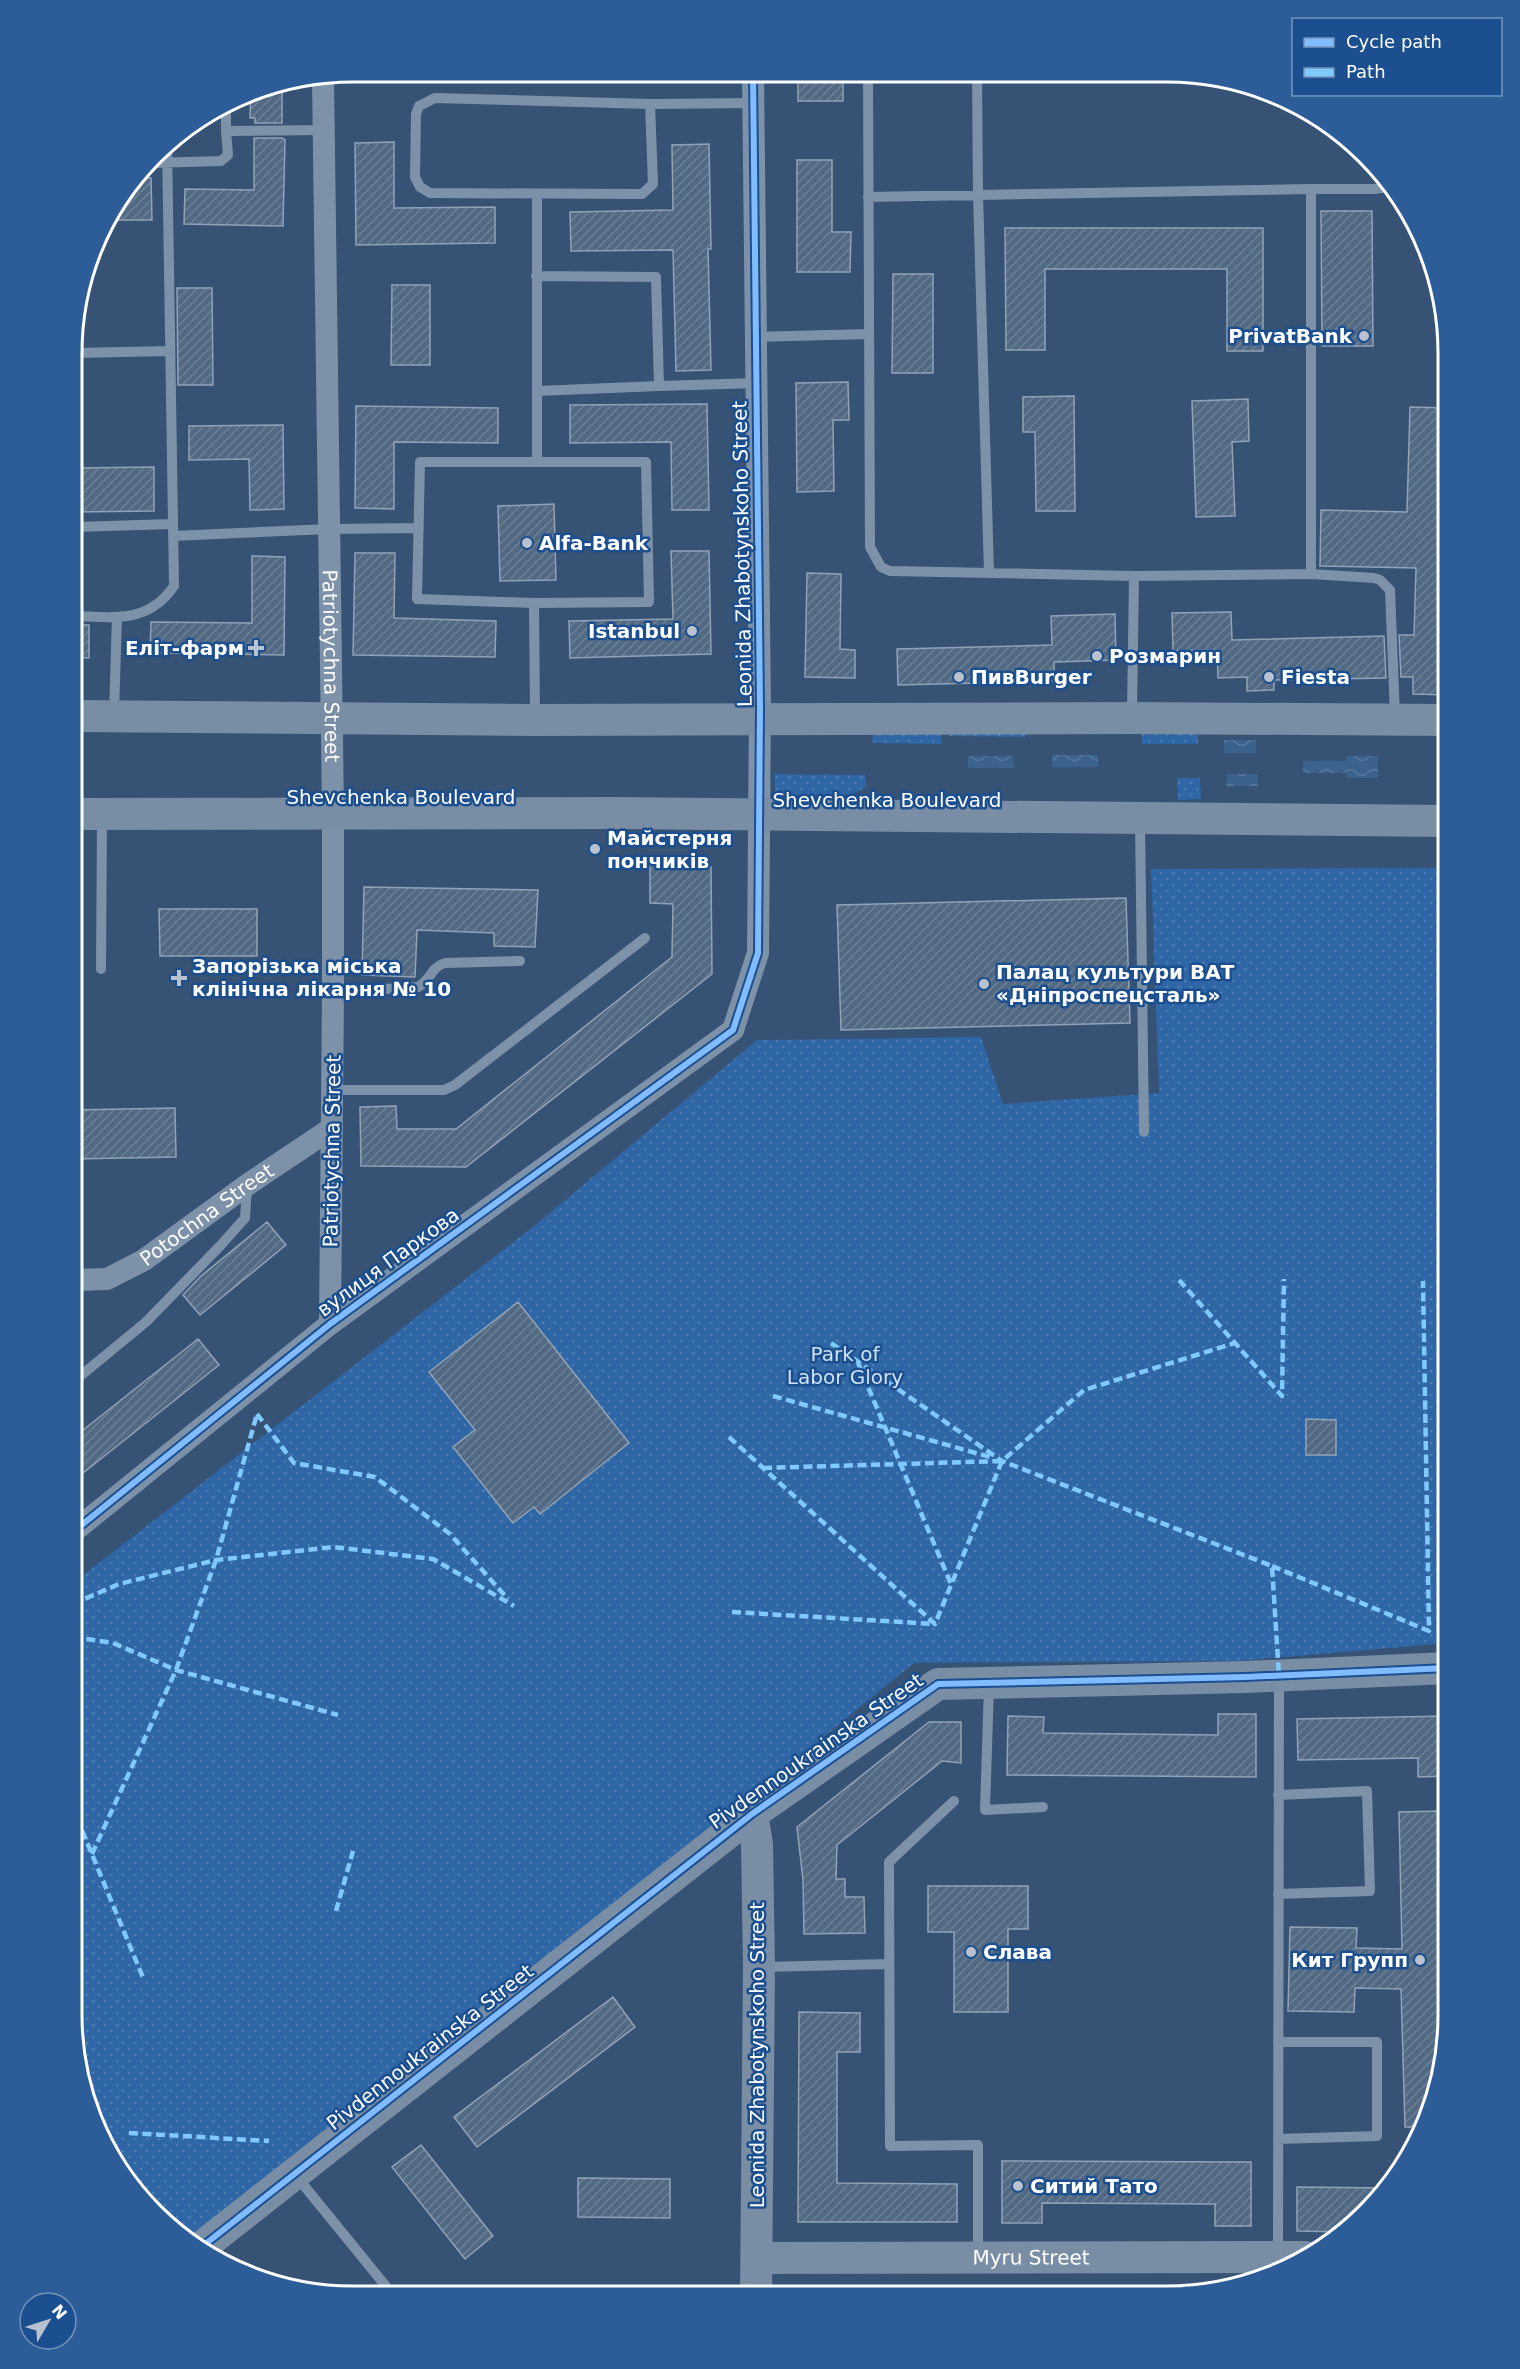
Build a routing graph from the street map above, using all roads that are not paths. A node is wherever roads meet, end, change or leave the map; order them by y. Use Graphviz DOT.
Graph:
graph roads {
  1 [pos="753,82"];
  2 [pos="868,82"];
  3 [pos="977,82"];
  4 [pos="324,84"];
  5 [pos="754,103"];
  6 [pos="650,104"];
  7 [pos="226,114"];
  8 [pos="226,130"];
  9 [pos="324,130"];
  10 [pos="166,158"];
  11 [pos="161,163"];
  12 [pos="166,163"];
  13 [pos="1380,188"];
  14 [pos="1311,189"];
  15 [pos="537,194"];
  16 [pos="978,194"];
  17 [pos="868,196"];
  18 [pos="536,276"];
  19 [pos="869,334"];
  20 [pos="756,337"];
  21 [pos="170,351"];
  22 [pos="82,353"];
  23 [pos="757,382"];
  24 [pos="659,386"];
  25 [pos="537,391"];
  26 [pos="537,462"];
  27 [pos="82,527"];
  28 [pos="419,528"];
  29 [pos="329,529"];
  30 [pos="173,530"];
  31 [pos="988,573"];
  32 [pos="1311,574"];
  33 [pos="1134,576"];
  34 [pos="534,603"];
  35 [pos="82,616"];
  36 [pos="117,617"];
  37 [pos="82,716"];
  38 [pos="114,717"];
  39 [pos="332,718"];
  40 [pos="1132,718"];
  41 [pos="1395,719"];
  42 [pos="535,720"];
  43 [pos="760,720"];
  44 [pos="1438,720"];
  45 [pos="333,813"];
  46 [pos="88,814"];
  47 [pos="760,816"];
  48 [pos="1140,818"];
  49 [pos="1438,821"];
  50 [pos="645,938"];
  51 [pos="520,961"];
  52 [pos="101,969"];
  53 [pos="333,992"];
  54 [pos="733,1030"];
  55 [pos="332,1090"];
  56 [pos="332,1128"];
  57 [pos="1144,1132"];
  58 [pos="247,1185"];
  59 [pos="82,1280"];
  60 [pos="330,1324"];
  61 [pos="82,1375"];
  62 [pos="82,1525"];
  63 [pos="1438,1668"];
  64 [pos="1279,1676"];
  65 [pos="989,1683"];
  66 [pos="1278,1795"];
  67 [pos="954,1801"];
  68 [pos="1043,1807"];
  69 [pos="752,1814"];
  70 [pos="1278,1894"];
  71 [pos="889,1965"];
  72 [pos="759,1967"];
  73 [pos="1278,2042"];
  74 [pos="1278,2139"];
  75 [pos="294,2175"];
  76 [pos="207,2243"];
  77 [pos="1290,2257"];
  78 [pos="1291,2257"];
  79 [pos="758,2258"];
  80 [pos="978,2258"];
  81 [pos="386,2286"];
  82 [pos="757,2286"];
  1 -- 5 [label="street, Leonida Zhabotynskoho Street"];
  2 -- 17 [label="lane"];
  3 -- 16 [label="lane"];
  4 -- 9 [label="street, Patriotychna Street"];
  5 -- 6 [label="lane"];
  5 -- 20 [label="street, Leonida Zhabotynskoho Street"];
  6 -- 15 [label="lane"];
  6 -- 15 [label="lane"];
  7 -- 8 [label="lane"];
  8 -- 9 [label="lane"];
  8 -- 12 [label="lane"];
  9 -- 29 [label="street, Patriotychna Street"];
  10 -- 12 [label="lane"];
  11 -- 12 [label="lane"];
  12 -- 21 [label="lane"];
  13 -- 14 [label="lane"];
  14 -- 16 [label="lane"];
  14 -- 32 [label="lane"];
  15 -- 18 [label="lane"];
  16 -- 17 [label="lane"];
  16 -- 31 [label="lane"];
  17 -- 19 [label="lane"];
  18 -- 24 [label="lane"];
  18 -- 25 [label="lane"];
  19 -- 20 [label="lane"];
  19 -- 31 [label="lane"];
  20 -- 23 [label="street, Leonida Zhabotynskoho Street"];
  21 -- 22 [label="lane"];
  21 -- 30 [label="lane"];
  23 -- 24 [label="lane"];
  23 -- 43 [label="street, Leonida Zhabotynskoho Street"];
  24 -- 25 [label="lane"];
  25 -- 26 [label="lane"];
  26 -- 28 [label="lane"];
  26 -- 34 [label="lane"];
  27 -- 30 [label="lane"];
  28 -- 29 [label="lane"];
  28 -- 34 [label="lane"];
  29 -- 30 [label="lane"];
  29 -- 39 [label="street, Patriotychna Street"];
  30 -- 36 [label="lane"];
  31 -- 33 [label="lane"];
  32 -- 33 [label="lane"];
  32 -- 41 [label="lane"];
  33 -- 40 [label="lane"];
  34 -- 42 [label="lane"];
  35 -- 36 [label="lane"];
  36 -- 38 [label="lane"];
  37 -- 38 [label="street"];
  38 -- 39 [label="street"];
  39 -- 42 [label="street"];
  39 -- 45 [label="street, Patriotychna Street"];
  40 -- 41 [label="street"];
  40 -- 43 [label="street"];
  41 -- 44 [label="street"];
  42 -- 43 [label="street"];
  43 -- 47 [label="street, Leonida Zhabotynskoho Street"];
  45 -- 46 [label="street, Shevchenka Boulevard"];
  45 -- 47 [label="street, Shevchenka Boulevard"];
  45 -- 53 [label="street, Patriotychna Street"];
  46 -- 52 [label="lane"];
  47 -- 48 [label="street, Shevchenka Boulevard"];
  47 -- 54 [label="street, Leonida Zhabotynskoho Street"];
  48 -- 49 [label="street, Shevchenka Boulevard"];
  48 -- 57 [label="lane"];
  50 -- 55 [label="lane"];
  51 -- 53 [label="lane"];
  53 -- 55 [label="street, Patriotychna Street"];
  54 -- 60 [label="street, вулиця Паркова"];
  55 -- 56 [label="street, Patriotychna Street"];
  56 -- 58 [label="street, Potochna Street"];
  56 -- 60 [label="street, Patriotychna Street"];
  58 -- 59 [label="street, Potochna Street"];
  58 -- 61 [label="lane"];
  60 -- 62 [label="street, вулиця Паркова"];
  63 -- 64 [label="street, Pivdennoukrainska Street"];
  64 -- 65 [label="street, Pivdennoukrainska Street"];
  64 -- 66 [label="lane"];
  65 -- 68 [label="lane"];
  65 -- 69 [label="street, Pivdennoukrainska Street"];
  66 -- 70 [label="lane"];
  66 -- 70 [label="lane"];
  67 -- 71 [label="lane"];
  69 -- 72 [label="street, Leonida Zhabotynskoho Street"];
  69 -- 75 [label="street, Pivdennoukrainska Street"];
  70 -- 73 [label="lane"];
  71 -- 72 [label="lane"];
  71 -- 80 [label="lane"];
  72 -- 79 [label="street, Leonida Zhabotynskoho Street"];
  73 -- 74 [label="lane"];
  73 -- 74 [label="lane"];
  74 -- 78 [label="lane"];
  75 -- 76 [label="street, Pivdennoukrainska Street"];
  75 -- 81 [label="lane"];
  77 -- 80 [label="street, Myru Street"];
  79 -- 80 [label="street, Myru Street"];
  79 -- 82 [label="street, Leonida Zhabotynskoho Street"];
}
